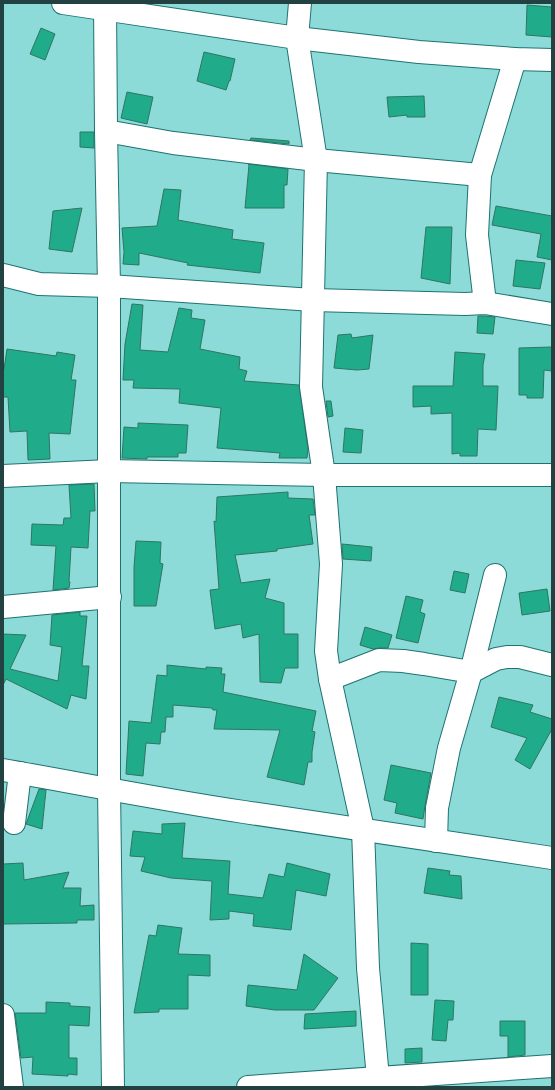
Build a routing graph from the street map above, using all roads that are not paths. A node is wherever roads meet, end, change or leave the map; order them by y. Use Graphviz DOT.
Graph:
graph roads {
  1 [pos="64,3"];
  2 [pos="300,3"];
  3 [pos="105,6"];
  4 [pos="297,38"];
  5 [pos="551,56"];
  6 [pos="515,59"];
  7 [pos="106,131"];
  8 [pos="316,160"];
  9 [pos="480,175"];
  10 [pos="3,275"];
  11 [pos="109,286"];
  12 [pos="313,300"];
  13 [pos="485,303"];
  14 [pos="552,314"];
  15 [pos="109,470"];
  16 [pos="324,475"];
  17 [pos="552,475"];
  18 [pos="3,476"];
  19 [pos="495,575"];
  20 [pos="110,597"];
  21 [pos="3,606"];
  22 [pos="552,665"];
  23 [pos="471,672"];
  24 [pos="330,679"];
  25 [pos="12,771"];
  26 [pos="109,789"];
  27 [pos="14,823"];
  28 [pos="363,829"];
  29 [pos="436,841"];
  30 [pos="550,853"];
  31 [pos="3,1015"];
  32 [pos="552,1066"];
  33 [pos="378,1082"];
  34 [pos="12,1087"];
  35 [pos="113,1087"];
  36 [pos="248,1087"];
  1 -- 3 [label="street"];
  2 -- 4 [label="street"];
  3 -- 4 [label="street"];
  3 -- 7 [label="street"];
  4 -- 6 [label="street"];
  4 -- 8 [label="street"];
  5 -- 6 [label="street"];
  6 -- 9 [label="street"];
  7 -- 8 [label="street"];
  7 -- 11 [label="street"];
  8 -- 9 [label="street"];
  8 -- 12 [label="street"];
  9 -- 13 [label="street"];
  10 -- 11 [label="street"];
  11 -- 12 [label="street"];
  11 -- 15 [label="street"];
  12 -- 13 [label="street"];
  12 -- 16 [label="street"];
  13 -- 14 [label="street"];
  15 -- 16 [label="street"];
  15 -- 18 [label="street"];
  15 -- 20 [label="street"];
  16 -- 17 [label="street"];
  16 -- 24 [label="street"];
  19 -- 23 [label="street"];
  20 -- 21 [label="street"];
  20 -- 26 [label="street"];
  22 -- 23 [label="street"];
  23 -- 24 [label="street"];
  23 -- 29 [label="street"];
  24 -- 28 [label="street"];
  25 -- 26 [label="street"];
  25 -- 27 [label="street"];
  26 -- 28 [label="street"];
  26 -- 35 [label="street"];
  28 -- 29 [label="street"];
  28 -- 33 [label="street"];
  29 -- 30 [label="street"];
  31 -- 34 [label="street"];
  32 -- 33 [label="street"];
  33 -- 36 [label="street"];
}
